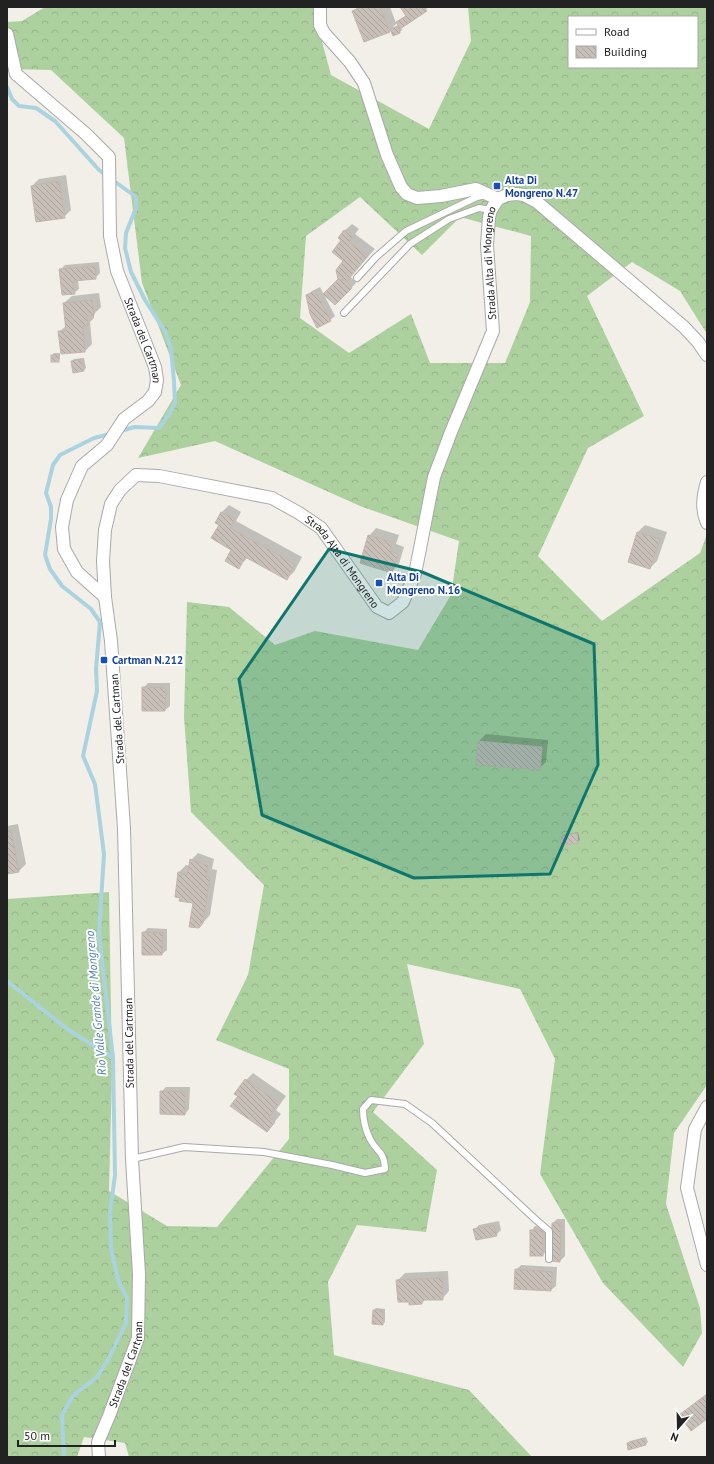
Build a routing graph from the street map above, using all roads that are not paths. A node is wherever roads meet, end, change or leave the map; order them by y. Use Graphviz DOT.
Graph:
graph roads {
  1 [pos="320,7"];
  2 [pos="7,34"];
  3 [pos="493,197"];
  4 [pos="491,210"];
  5 [pos="357,278"];
  6 [pos="344,312"];
  7 [pos="707,355"];
  8 [pos="707,482"];
  9 [pos="707,523"];
  10 [pos="104,597"];
  11 [pos="707,1107"];
  12 [pos="132,1159"];
  13 [pos="549,1259"];
  14 [pos="707,1265"];
  15 [pos="99,1457"];
  1 -- 3 [label="street, Strada Alta di Mongreno"];
  2 -- 10 [label="street, Strada del Cartman"];
  3 -- 4 [label="street, Strada Alta di Mongreno"];
  3 -- 5 [label="lane"];
  3 -- 7 [label="street, Strada Alta di Mongreno"];
  4 -- 6 [label="lane"];
  4 -- 10 [label="street, Strada Alta di Mongreno"];
  8 -- 9 [label="street"];
  10 -- 12 [label="street, Strada del Cartman"];
  11 -- 14 [label="street"];
  12 -- 13 [label="lane"];
  12 -- 15 [label="street, Strada del Cartman"];
}
